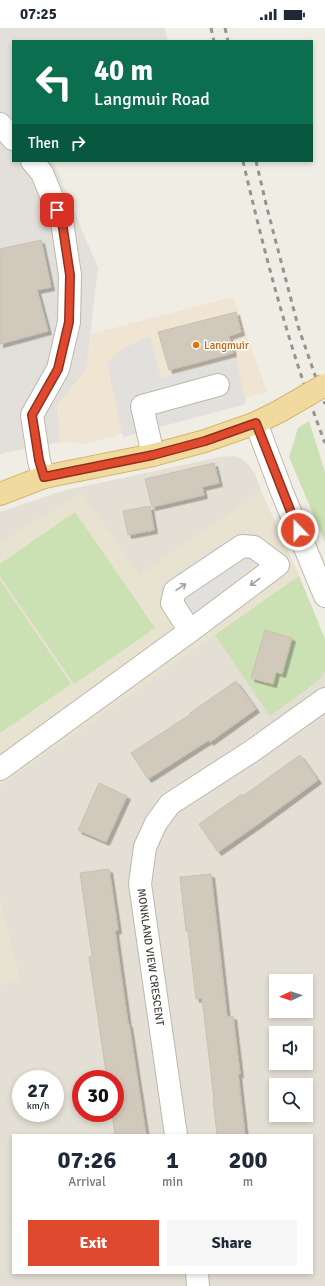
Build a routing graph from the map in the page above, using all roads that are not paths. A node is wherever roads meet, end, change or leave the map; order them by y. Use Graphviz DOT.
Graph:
graph roads {
  1 [pos="0,124"];
  2 [pos="12,138"];
  3 [pos="33,162"];
  4 [pos="218,385"];
  5 [pos="325,385"];
  6 [pos="256,423"];
  7 [pos="153,455"];
  8 [pos="44,477"];
  9 [pos="0,494"];
  10 [pos="303,542"];
  11 [pos="278,565"];
  12 [pos="325,596"];
  13 [pos="190,631"];
  14 [pos="325,699"];
  15 [pos="0,769"];
  16 [pos="176,1134"];
  17 [pos="196,1274"];
  18 [pos="198,1286"];
  1 -- 2 [label="street"];
  3 -- 8 [label="street"];
  4 -- 7 [label="street"];
  5 -- 6 [label="main road, bridge"];
  6 -- 7 [label="main road"];
  6 -- 10 [label="street"];
  7 -- 8 [label="main road"];
  8 -- 9 [label="main road"];
  10 -- 11 [label="street"];
  10 -- 12 [label="street"];
  11 -- 13 [label="street, one-way"];
  13 -- 11 [label="street, one-way"];
  13 -- 15 [label="street"];
  14 -- 16 [label="street, MONKLAND VIEW CRESCENT"];
  17 -- 18 [label="street"];
}
